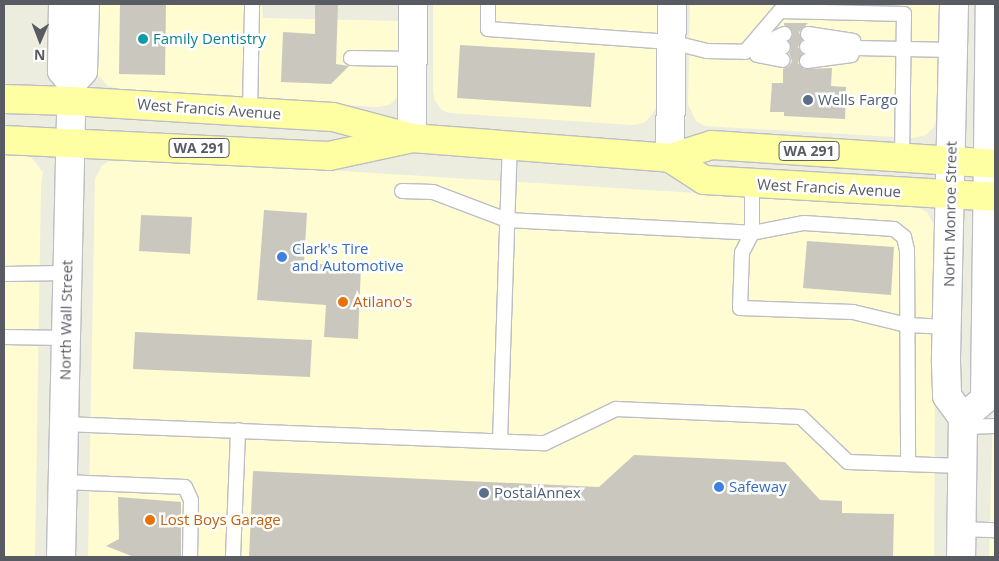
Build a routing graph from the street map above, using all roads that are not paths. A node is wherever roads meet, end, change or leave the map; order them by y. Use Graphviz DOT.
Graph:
graph roads {
  1 [pos="62,4"];
  2 [pos="85,4"];
  3 [pos="252,4"];
  4 [pos="413,4"];
  5 [pos="488,4"];
  6 [pos="672,4"];
  7 [pos="954,4"];
  8 [pos="990,4"];
  9 [pos="992,40"];
  10 [pos="671,42"];
  11 [pos="903,48"];
  12 [pos="953,50"];
  13 [pos="745,52"];
  14 [pos="351,58"];
  15 [pos="412,59"];
  16 [pos="72,92"];
  17 [pos="4,99"];
  18 [pos="250,112"];
  19 [pos="412,138"];
  20 [pos="4,140"];
  21 [pos="69,142"];
  22 [pos="510,146"];
  23 [pos="670,158"];
  24 [pos="902,158"];
  25 [pos="950,161"];
  26 [pos="992,164"];
  27 [pos="752,184"];
  28 [pos="402,191"];
  29 [pos="950,195"];
  30 [pos="992,197"];
  31 [pos="507,220"];
  32 [pos="752,233"];
  33 [pos="66,273"];
  34 [pos="4,274"];
  35 [pos="908,325"];
  36 [pos="948,328"];
  37 [pos="4,337"];
  38 [pos="66,338"];
  39 [pos="991,348"];
  40 [pos="963,423"];
  41 [pos="64,424"];
  42 [pos="995,426"];
  43 [pos="238,430"];
  44 [pos="500,440"];
  45 [pos="908,464"];
  46 [pos="962,466"];
  47 [pos="63,482"];
  48 [pos="961,529"];
  49 [pos="995,530"];
  50 [pos="61,557"];
  51 [pos="190,557"];
  52 [pos="232,557"];
  53 [pos="961,557"];
  1 -- 16 [label="main road, North Wall Street"];
  2 -- 16 [label="main road, North Wall Street"];
  3 -- 18 [label="lane"];
  4 -- 15 [label="main road"];
  5 -- 10 [label="lane"];
  6 -- 10 [label="main road"];
  7 -- 12 [label="main road, North Monroe Street"];
  8 -- 9 [label="main road"];
  9 -- 26 [label="main road"];
  10 -- 13 [label="lane"];
  10 -- 23 [label="main road"];
  11 -- 11 [label="lane"];
  11 -- 12 [label="lane"];
  11 -- 13 [label="lane"];
  11 -- 24 [label="lane"];
  12 -- 25 [label="main road, North Monroe Street"];
  13 -- 13 [label="lane"];
  14 -- 15 [label="lane"];
  15 -- 19 [label="main road"];
  16 -- 17 [label="main road, West Francis Avenue / WA 291"];
  16 -- 18 [label="main road, West Francis Avenue / WA 291"];
  16 -- 21 [label="main road, North Wall Street"];
  18 -- 19 [label="main road, West Francis Avenue / WA 291"];
  19 -- 21 [label="main road, West Francis Avenue / WA 291"];
  19 -- 22 [label="main road, West Francis Avenue / WA 291"];
  20 -- 21 [label="main road, West Francis Avenue / WA 291"];
  21 -- 33 [label="main road, North Wall Street"];
  22 -- 23 [label="main road, West Francis Avenue / WA 291"];
  22 -- 31 [label="lane"];
  23 -- 24 [label="main road, West Francis Avenue / WA 291"];
  23 -- 27 [label="main road, West Francis Avenue / WA 291"];
  24 -- 25 [label="main road, West Francis Avenue / WA 291"];
  25 -- 26 [label="main road, West Francis Avenue / WA 291"];
  25 -- 29 [label="main road, North Monroe Street"];
  26 -- 30 [label="main road"];
  27 -- 29 [label="main road, West Francis Avenue / WA 291"];
  27 -- 32 [label="lane"];
  28 -- 31 [label="lane"];
  29 -- 30 [label="main road, West Francis Avenue / WA 291"];
  29 -- 36 [label="main road, North Monroe Street"];
  30 -- 39 [label="main road"];
  31 -- 32 [label="lane"];
  31 -- 44 [label="lane"];
  32 -- 35 [label="lane"];
  32 -- 35 [label="lane"];
  33 -- 34 [label="lane"];
  33 -- 38 [label="main road, North Wall Street"];
  35 -- 36 [label="lane"];
  35 -- 45 [label="lane"];
  36 -- 40 [label="main road, North Monroe Street"];
  37 -- 38 [label="lane"];
  38 -- 41 [label="main road, North Wall Street"];
  39 -- 40 [label="main road"];
  40 -- 42 [label="lane"];
  40 -- 46 [label="main road"];
  41 -- 43 [label="lane"];
  41 -- 47 [label="main road, North Wall Street"];
  43 -- 44 [label="lane"];
  43 -- 52 [label="lane"];
  44 -- 45 [label="lane"];
  45 -- 46 [label="lane"];
  46 -- 48 [label="main road"];
  47 -- 50 [label="main road, North Wall Street"];
  47 -- 51 [label="lane"];
  48 -- 49 [label="lane"];
  48 -- 53 [label="main road"];
}
